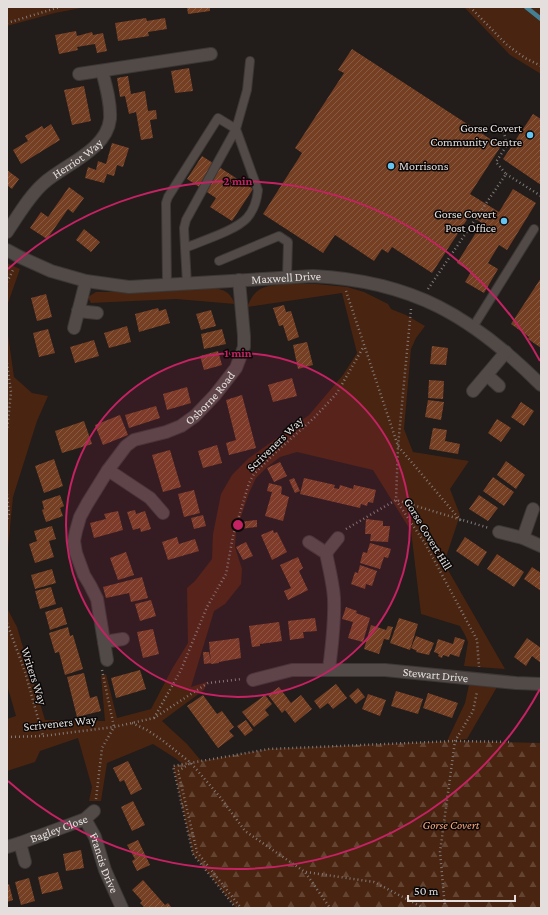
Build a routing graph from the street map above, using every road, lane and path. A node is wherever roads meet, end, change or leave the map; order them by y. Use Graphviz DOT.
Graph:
graph roads {
  1 [pos="60,7"];
  2 [pos="470,7"];
  3 [pos="7,23"];
  4 [pos="211,54"];
  5 [pos="250,61"];
  6 [pos="541,66"];
  7 [pos="102,71"];
  8 [pos="79,74"];
  9 [pos="503,128"];
  10 [pos="236,129"];
  11 [pos="506,174"];
  12 [pos="541,196"];
  13 [pos="534,229"];
  14 [pos="7,232"];
  15 [pos="185,248"];
  16 [pos="7,250"];
  17 [pos="219,261"];
  18 [pos="287,277"];
  19 [pos="341,277"];
  20 [pos="239,280"];
  21 [pos="86,281"];
  22 [pos="187,284"];
  23 [pos="167,285"];
  24 [pos="417,296"];
  25 [pos="78,311"];
  26 [pos="97,313"];
  27 [pos="473,327"];
  28 [pos="74,328"];
  29 [pos="364,346"];
  30 [pos="506,352"];
  31 [pos="7,363"];
  32 [pos="487,375"];
  33 [pos="541,385"];
  34 [pos="499,386"];
  35 [pos="473,391"];
  36 [pos="7,431"];
  37 [pos="398,446"];
  38 [pos="108,470"];
  39 [pos="7,494"];
  40 [pos="396,500"];
  41 [pos="533,509"];
  42 [pos="163,513"];
  43 [pos="8,514"];
  44 [pos="7,519"];
  45 [pos="461,521"];
  46 [pos="499,532"];
  47 [pos="338,538"];
  48 [pos="523,538"];
  49 [pos="309,542"];
  50 [pos="541,546"];
  51 [pos="326,553"];
  52 [pos="7,623"];
  53 [pos="122,639"];
  54 [pos="104,642"];
  55 [pos="107,660"];
  56 [pos="329,669"];
  57 [pos="253,680"];
  58 [pos="480,680"];
  59 [pos="541,684"];
  60 [pos="154,718"];
  61 [pos="132,723"];
  62 [pos="114,727"];
  63 [pos="43,736"];
  64 [pos="7,737"];
  65 [pos="455,741"];
  66 [pos="511,742"];
  67 [pos="191,763"];
  68 [pos="94,811"];
  69 [pos="84,819"];
  70 [pos="20,844"];
  71 [pos="7,846"];
  72 [pos="25,862"];
  73 [pos="305,872"];
  74 [pos="122,908"];
  75 [pos="236,908"];
  76 [pos="241,908"];
  77 [pos="330,908"];
  78 [pos="424,908"];
  79 [pos="445,908"];
  1 -- 3 [label="path"];
  2 -- 6 [label="path"];
  4 -- 7 [label="street"];
  5 -- 10 [label="lane"];
  7 -- 8 [label="street"];
  7 -- 14 [label="street, Herriot Way"];
  9 -- 11 [label="path"];
  10 -- 15 [label="lane"];
  10 -- 15 [label="lane"];
  10 -- 23 [label="lane"];
  11 -- 12 [label="path"];
  11 -- 24 [label="path"];
  13 -- 27 [label="lane"];
  15 -- 22 [label="lane"];
  16 -- 21 [label="street, Maxwell Drive"];
  17 -- 18 [label="lane"];
  18 -- 19 [label="street, Maxwell Drive"];
  18 -- 20 [label="street, Maxwell Drive"];
  19 -- 24 [label="street, Maxwell Drive"];
  19 -- 29 [label="path"];
  20 -- 22 [label="street, Maxwell Drive"];
  20 -- 38 [label="street, Osborne Road"];
  21 -- 23 [label="street, Maxwell Drive"];
  21 -- 25 [label="street"];
  22 -- 23 [label="street, Maxwell Drive"];
  24 -- 27 [label="street, Maxwell Drive"];
  24 -- 37 [label="path, Gorse Covert Hill"];
  25 -- 26 [label="street"];
  25 -- 28 [label="street"];
  27 -- 30 [label="street, Maxwell Drive"];
  29 -- 37 [label="path"];
  29 -- 60 [label="path, Scriveners Way"];
  30 -- 32 [label="street"];
  30 -- 33 [label="street, Maxwell Drive"];
  31 -- 36 [label="path"];
  32 -- 34 [label="street"];
  32 -- 35 [label="street"];
  37 -- 40 [label="path, Gorse Covert Hill"];
  37 -- 45 [label="path"];
  38 -- 42 [label="street"];
  38 -- 54 [label="street, Osborne Road"];
  39 -- 43 [label="path"];
  40 -- 45 [label="path"];
  40 -- 47 [label="path"];
  40 -- 58 [label="path, Gorse Covert Hill"];
  41 -- 48 [label="street"];
  43 -- 44 [label="path"];
  45 -- 46 [label="path"];
  46 -- 48 [label="street"];
  47 -- 51 [label="street"];
  48 -- 50 [label="street"];
  49 -- 51 [label="street"];
  51 -- 56 [label="street"];
  52 -- 63 [label="path, Writers Way"];
  53 -- 54 [label="street"];
  54 -- 55 [label="street, Osborne Road"];
  55 -- 62 [label="path"];
  56 -- 57 [label="street, Stewart Drive"];
  56 -- 58 [label="street, Stewart Drive"];
  57 -- 60 [label="path, Scriveners Way"];
  58 -- 59 [label="street, Stewart Drive"];
  58 -- 65 [label="path, Gorse Covert Hill"];
  60 -- 61 [label="path, Scriveners Way"];
  61 -- 62 [label="path, Scriveners Way"];
  61 -- 67 [label="path"];
  62 -- 63 [label="path, Scriveners Way"];
  62 -- 68 [label="path, Scriveners Way"];
  63 -- 64 [label="path, Scriveners Way"];
  65 -- 66 [label="path"];
  65 -- 67 [label="path"];
  65 -- 79 [label="path"];
  67 -- 73 [label="path"];
  67 -- 75 [label="path"];
  67 -- 76 [label="path"];
  68 -- 69 [label="street, Bagley Close"];
  69 -- 70 [label="street, Bagley Close"];
  69 -- 74 [label="street, Francis Drive"];
  70 -- 71 [label="street, Bagley Close"];
  70 -- 72 [label="street, Bagley Close"];
  73 -- 77 [label="path"];
  73 -- 78 [label="path"];
}
